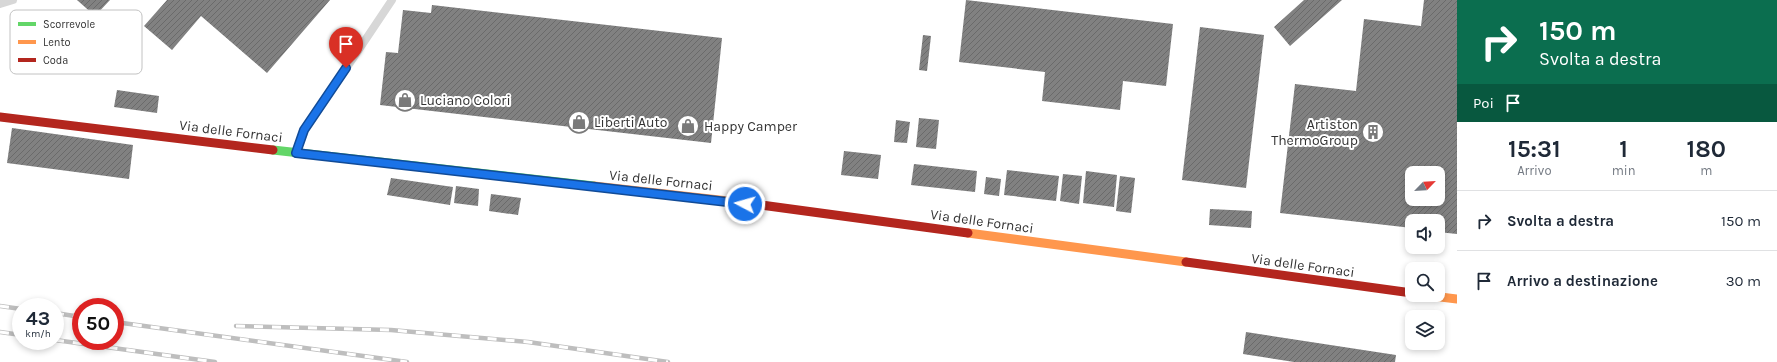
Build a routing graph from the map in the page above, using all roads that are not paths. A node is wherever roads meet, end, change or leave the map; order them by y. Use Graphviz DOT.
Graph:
graph roads {
  1 [pos="13,0"];
  2 [pos="392,0"];
  3 [pos="0,4"];
  4 [pos="0,117"];
  5 [pos="296,153"];
  6 [pos="1405,292"];
  7 [pos="1445,298"];
  8 [pos="1457,300"];
  1 -- 3 [label="lane"];
  2 -- 5 [label="lane"];
  4 -- 5 [label="main road, Via delle Fornaci"];
  5 -- 6 [label="main road, Via delle Fornaci"];
  7 -- 8 [label="main road"];
}
